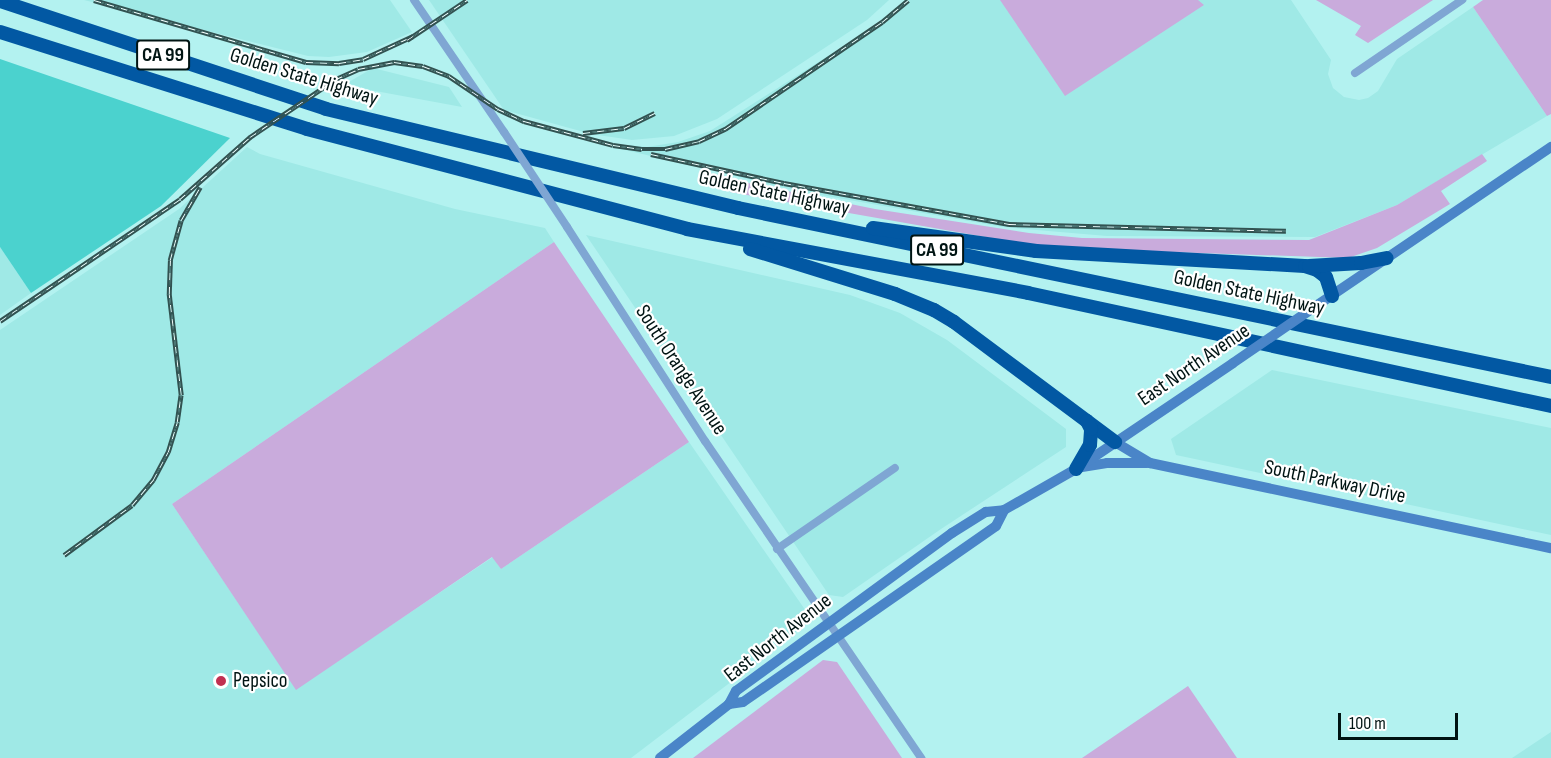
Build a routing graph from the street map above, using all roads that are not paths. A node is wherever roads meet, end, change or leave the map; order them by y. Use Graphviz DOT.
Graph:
graph roads {
  1 [pos="414,0"];
  2 [pos="1462,0"];
  3 [pos="0,1"];
  4 [pos="0,32"];
  5 [pos="1355,73"];
  6 [pos="1551,147"];
  7 [pos="738,208"];
  8 [pos="687,230"];
  9 [pos="1387,258"];
  10 [pos="1305,266"];
  11 [pos="1332,296"];
  12 [pos="1551,378"];
  13 [pos="1551,406"];
  14 [pos="1087,421"];
  15 [pos="1115,442"];
  16 [pos="1150,463"];
  17 [pos="895,468"];
  18 [pos="1076,469"];
  19 [pos="1004,510"];
  20 [pos="1551,548"];
  21 [pos="777,549"];
  22 [pos="828,622"];
  23 [pos="837,635"];
  24 [pos="729,704"];
  25 [pos="660,758"];
  26 [pos="921,758"];
  1 -- 21 [label="street, South Orange Avenue, bridge"];
  2 -- 5 [label="street"];
  3 -- 7 [label="highway, Golden State Highway / CA 99"];
  4 -- 8 [label="highway, CA 99"];
  6 -- 9 [label="street, East North Avenue"];
  7 -- 10 [label="highway"];
  7 -- 12 [label="highway, Golden State Highway / CA 99"];
  8 -- 13 [label="highway, CA 99"];
  8 -- 14 [label="highway"];
  9 -- 10 [label="highway"];
  9 -- 11 [label="street, East North Avenue"];
  10 -- 11 [label="highway"];
  11 -- 15 [label="street, East North Avenue, bridge"];
  14 -- 15 [label="highway"];
  14 -- 18 [label="highway"];
  15 -- 16 [label="street, South Parkway Drive"];
  15 -- 18 [label="street, East North Avenue"];
  16 -- 18 [label="street"];
  16 -- 20 [label="street, South Parkway Drive"];
  17 -- 21 [label="street"];
  18 -- 19 [label="street, East North Avenue"];
  19 -- 22 [label="street, East North Avenue"];
  19 -- 23 [label="street, East North Avenue"];
  21 -- 22 [label="street, South Orange Avenue"];
  22 -- 23 [label="street, South Orange Avenue"];
  22 -- 24 [label="street, East North Avenue"];
  23 -- 24 [label="street, East North Avenue"];
  23 -- 26 [label="street, South Orange Avenue"];
  24 -- 25 [label="street, East North Avenue"];
}
